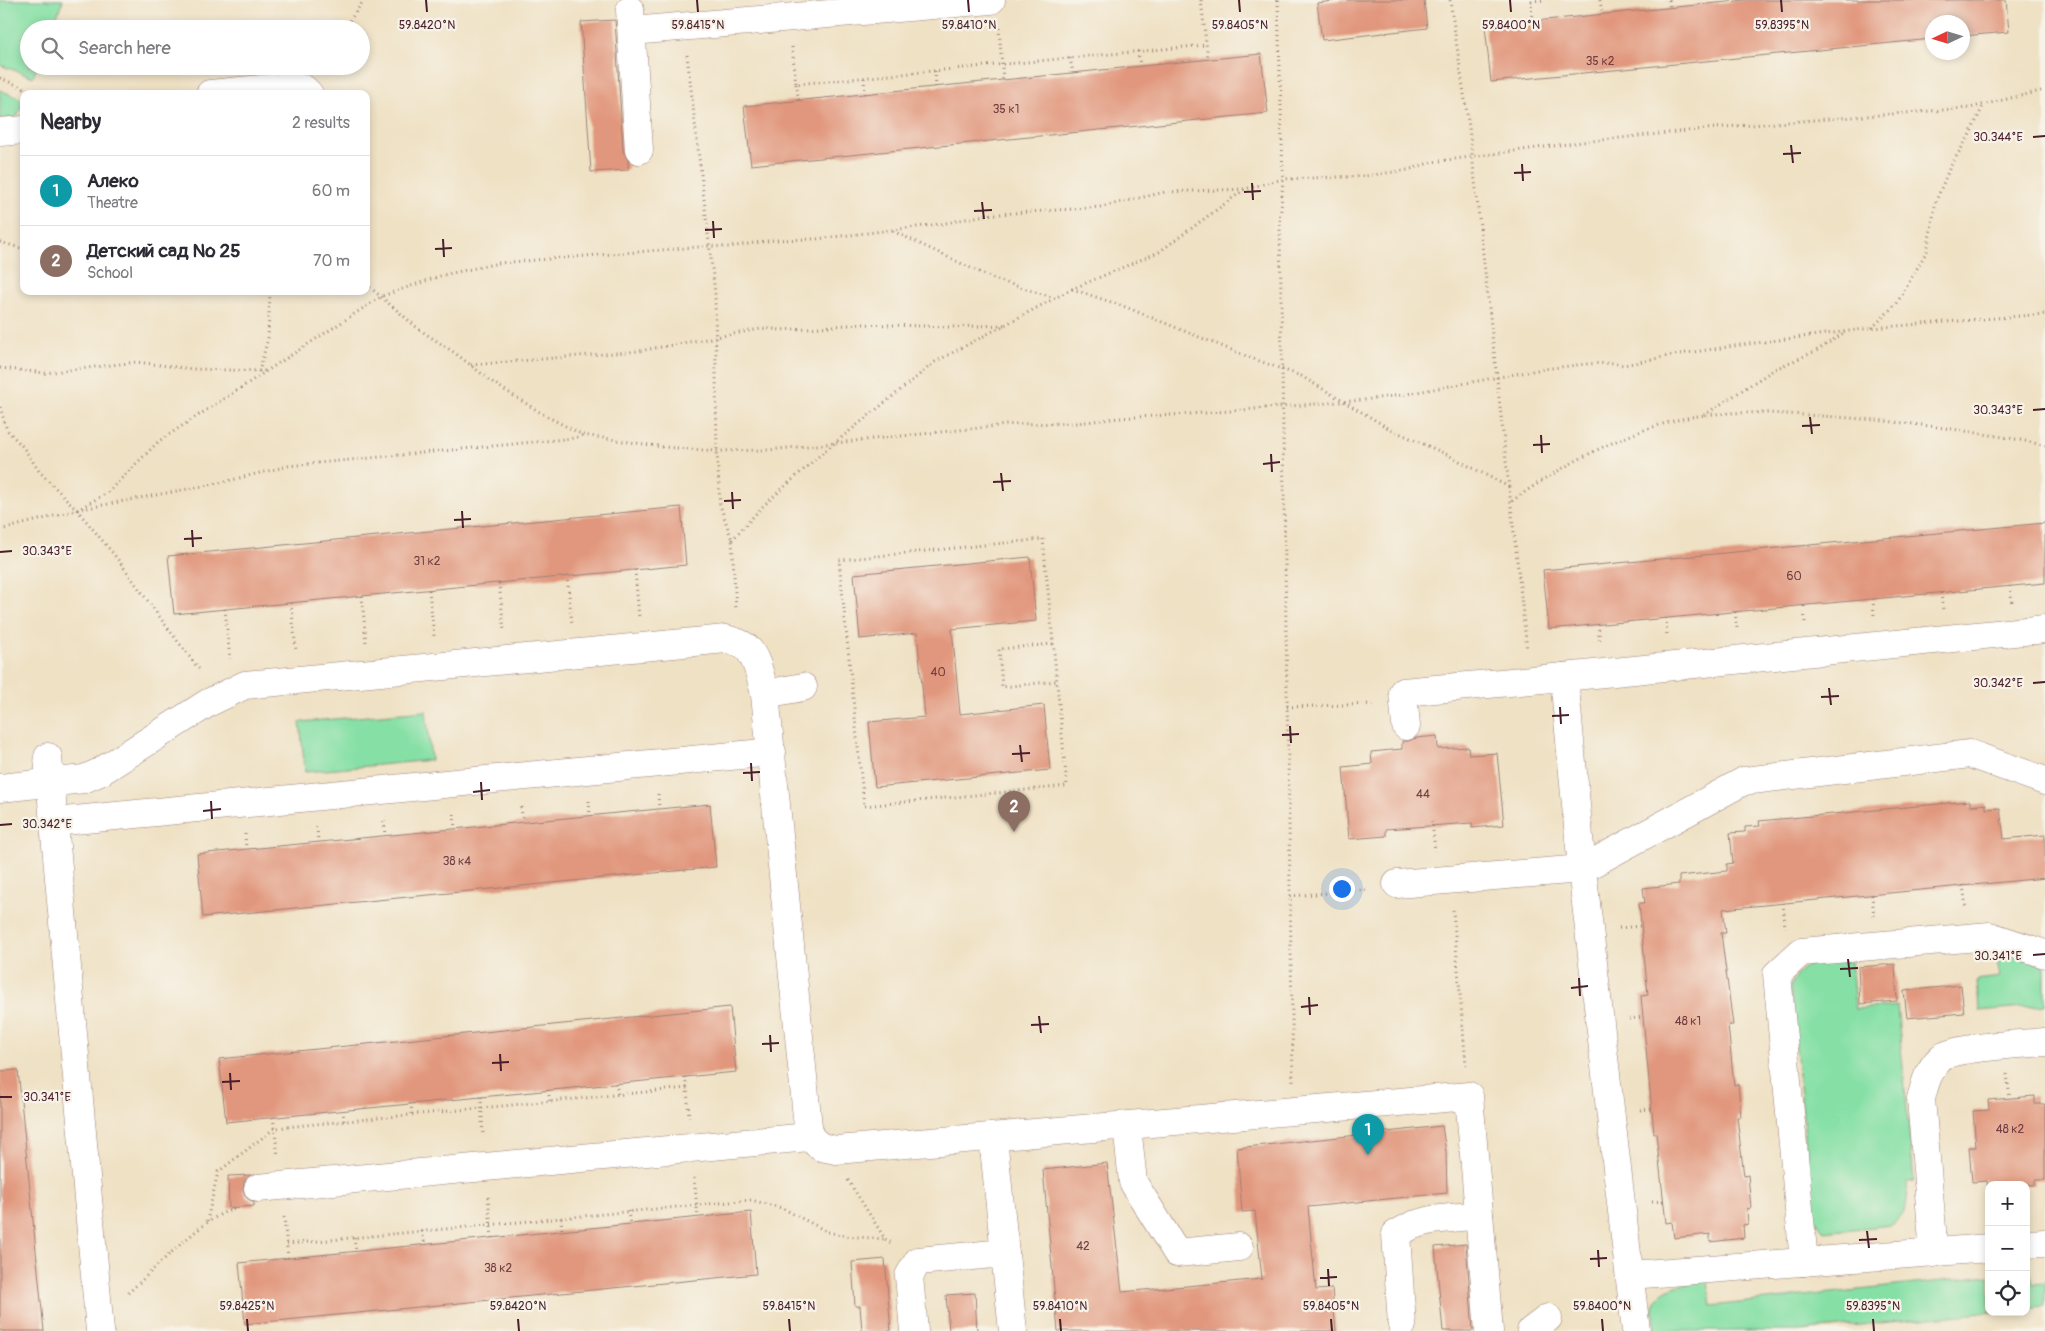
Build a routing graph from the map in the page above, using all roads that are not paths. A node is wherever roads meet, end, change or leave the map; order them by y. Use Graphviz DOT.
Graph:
graph roads {
  1 [pos="995,9"];
  2 [pos="250,90"];
  3 [pos="305,90"];
  4 [pos="20,130"];
  5 [pos="0,132"];
  6 [pos="639,150"];
  7 [pos="2045,629"];
  8 [pos="1564,677"];
  9 [pos="803,687"];
  10 [pos="765,694"];
  11 [pos="1406,726"];
  12 [pos="772,752"];
  13 [pos="49,770"];
  14 [pos="2045,781"];
  15 [pos="0,788"];
  16 [pos="54,822"];
  17 [pos="1582,869"];
  18 [pos="1397,884"];
  19 [pos="2045,954"];
  20 [pos="2045,1042"];
  21 [pos="1127,1126"];
  22 [pos="809,1137"];
  23 [pos="992,1138"];
  24 [pos="269,1187"];
  25 [pos="1479,1215"];
  26 [pos="2045,1242"];
  27 [pos="2030,1244"];
  28 [pos="1239,1247"];
  29 [pos="1985,1248"];
  30 [pos="1005,1253"];
  31 [pos="1934,1253"];
  32 [pos="1804,1262"];
  33 [pos="1630,1275"];
  34 [pos="99,1324"];
  35 [pos="1402,1325"];
  36 [pos="914,1331"];
  37 [pos="1013,1331"];
  38 [pos="1489,1331"];
  39 [pos="1636,1331"];
  1 -- 6 [label="lane"];
  2 -- 3 [label="lane"];
  4 -- 5 [label="lane"];
  7 -- 8 [label="lane"];
  8 -- 11 [label="lane"];
  8 -- 17 [label="lane"];
  9 -- 10 [label="lane"];
  10 -- 12 [label="lane"];
  10 -- 13 [label="lane"];
  12 -- 16 [label="lane"];
  12 -- 22 [label="lane"];
  13 -- 15 [label="lane"];
  13 -- 16 [label="lane"];
  14 -- 17 [label="lane"];
  16 -- 34 [label="lane"];
  17 -- 18 [label="lane"];
  17 -- 33 [label="lane"];
  19 -- 32 [label="lane"];
  20 -- 31 [label="lane"];
  21 -- 23 [label="lane"];
  21 -- 25 [label="lane"];
  21 -- 28 [label="lane"];
  22 -- 23 [label="lane"];
  22 -- 24 [label="lane"];
  23 -- 30 [label="lane"];
  25 -- 35 [label="lane"];
  25 -- 38 [label="lane"];
  26 -- 27 [label="lane"];
  29 -- 31 [label="lane"];
  30 -- 36 [label="lane"];
  30 -- 37 [label="lane"];
  31 -- 32 [label="lane"];
  32 -- 33 [label="lane"];
  33 -- 39 [label="lane"];
}
